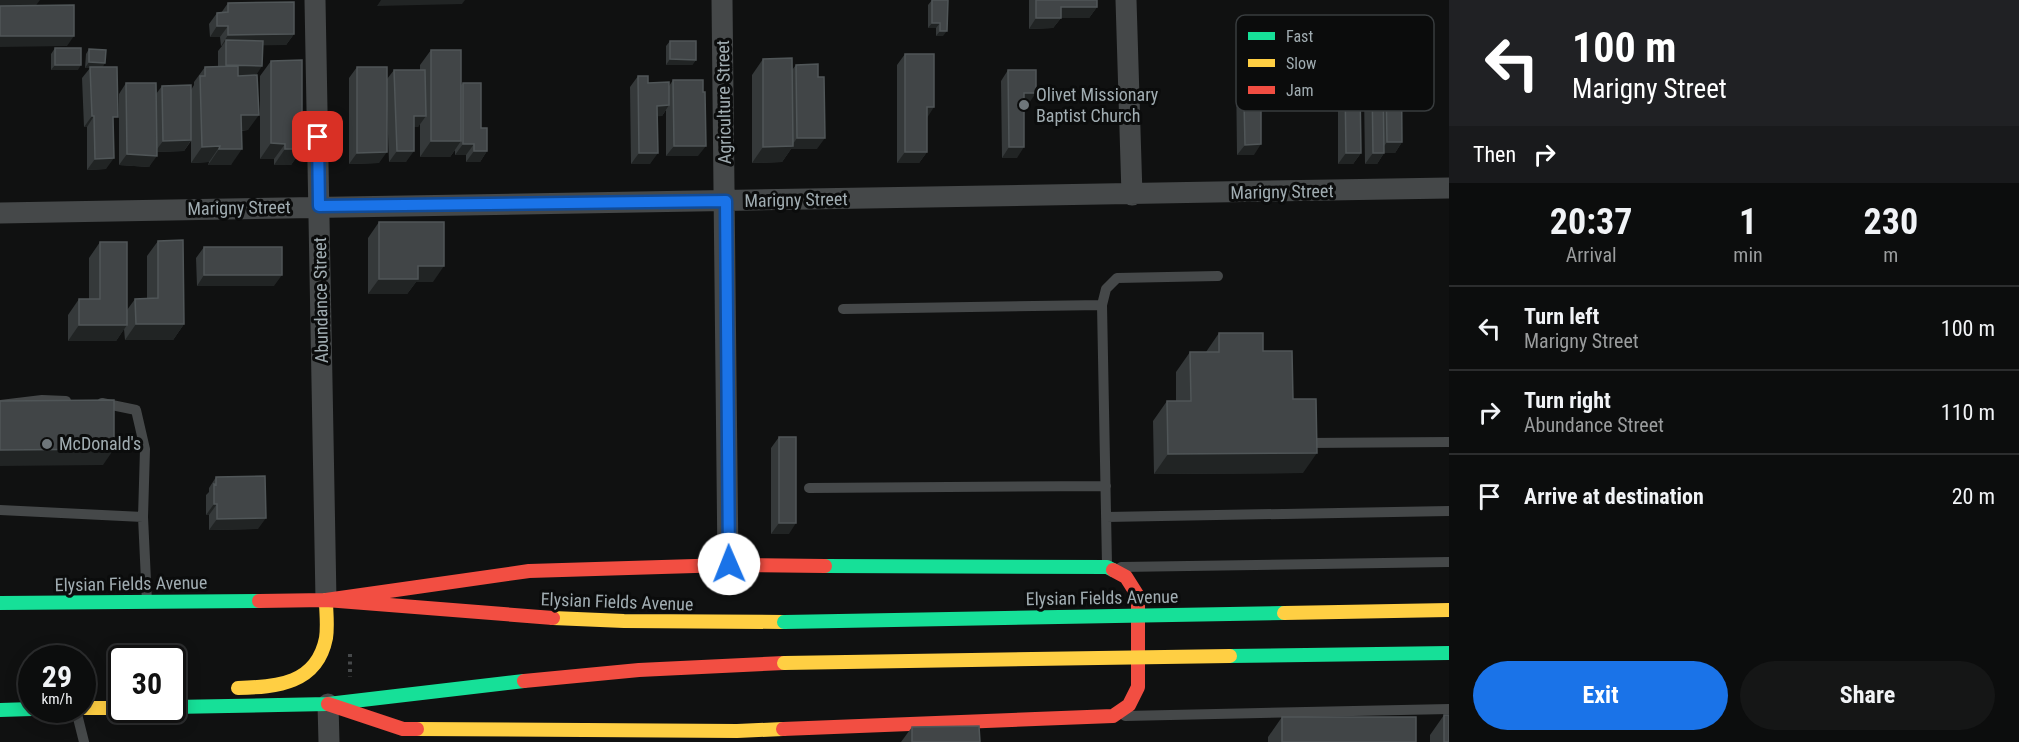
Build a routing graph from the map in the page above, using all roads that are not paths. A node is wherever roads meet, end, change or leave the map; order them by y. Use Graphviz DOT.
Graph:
graph roads {
  1 [pos="315,0"];
  2 [pos="722,0"];
  3 [pos="1126,0"];
  4 [pos="1449,188"];
  5 [pos="1132,195"];
  6 [pos="726,201"];
  7 [pos="319,206"];
  8 [pos="0,213"];
  9 [pos="1218,276"];
  10 [pos="1102,305"];
  11 [pos="843,309"];
  12 [pos="0,405"];
  13 [pos="1449,442"];
  14 [pos="1303,443"];
  15 [pos="1106,486"];
  16 [pos="809,488"];
  17 [pos="0,510"];
  18 [pos="1449,511"];
  19 [pos="143,517"];
  20 [pos="1106,517"];
  21 [pos="1449,562"];
  22 [pos="729,564"];
  23 [pos="1107,567"];
  24 [pos="326,600"];
  25 [pos="147,602"];
  26 [pos="0,603"];
  27 [pos="1449,610"];
  28 [pos="1449,653"];
  29 [pos="228,688"];
  30 [pos="198,693"];
  31 [pos="186,699"];
  32 [pos="328,704"];
  33 [pos="186,705"];
  34 [pos="18,709"];
  35 [pos="0,710"];
  36 [pos="1449,710"];
  37 [pos="1113,716"];
  38 [pos="79,723"];
  39 [pos="562,736"];
  40 [pos="652,736"];
  41 [pos="737,736"];
  42 [pos="84,742"];
  43 [pos="329,742"];
  1 -- 7 [label="street, Abundance Street"];
  2 -- 6 [label="street, Agriculture Street"];
  3 -- 5 [label="street"];
  4 -- 5 [label="street, Marigny Street"];
  5 -- 6 [label="street, Marigny Street"];
  6 -- 7 [label="street, Marigny Street"];
  6 -- 22 [label="street, Agriculture Street"];
  7 -- 8 [label="street, Marigny Street"];
  7 -- 24 [label="street, Abundance Street"];
  9 -- 10 [label="lane"];
  10 -- 11 [label="lane"];
  10 -- 15 [label="lane"];
  12 -- 19 [label="lane"];
  13 -- 14 [label="lane"];
  15 -- 16 [label="lane"];
  15 -- 20 [label="lane"];
  17 -- 19 [label="lane"];
  18 -- 20 [label="lane"];
  19 -- 25 [label="lane"];
  20 -- 23 [label="lane"];
  21 -- 23 [label="lane"];
  22 -- 23 [label="main road"];
  22 -- 24 [label="main road"];
  23 -- 37 [label="main road"];
  24 -- 25 [label="main road, Elysian Fields Avenue"];
  24 -- 27 [label="main road, Elysian Fields Avenue, bridge"];
  24 -- 29 [label="main road"];
  25 -- 26 [label="main road, Elysian Fields Avenue"];
  28 -- 32 [label="main road, bridge"];
  30 -- 31 [label="main road"];
  32 -- 33 [label="main road"];
  32 -- 39 [label="main road"];
  32 -- 43 [label="street"];
  34 -- 35 [label="main road"];
  36 -- 37 [label="lane"];
  37 -- 41 [label="main road"];
  38 -- 42 [label="lane"];
  39 -- 40 [label="main road"];
  40 -- 41 [label="main road"];
}
